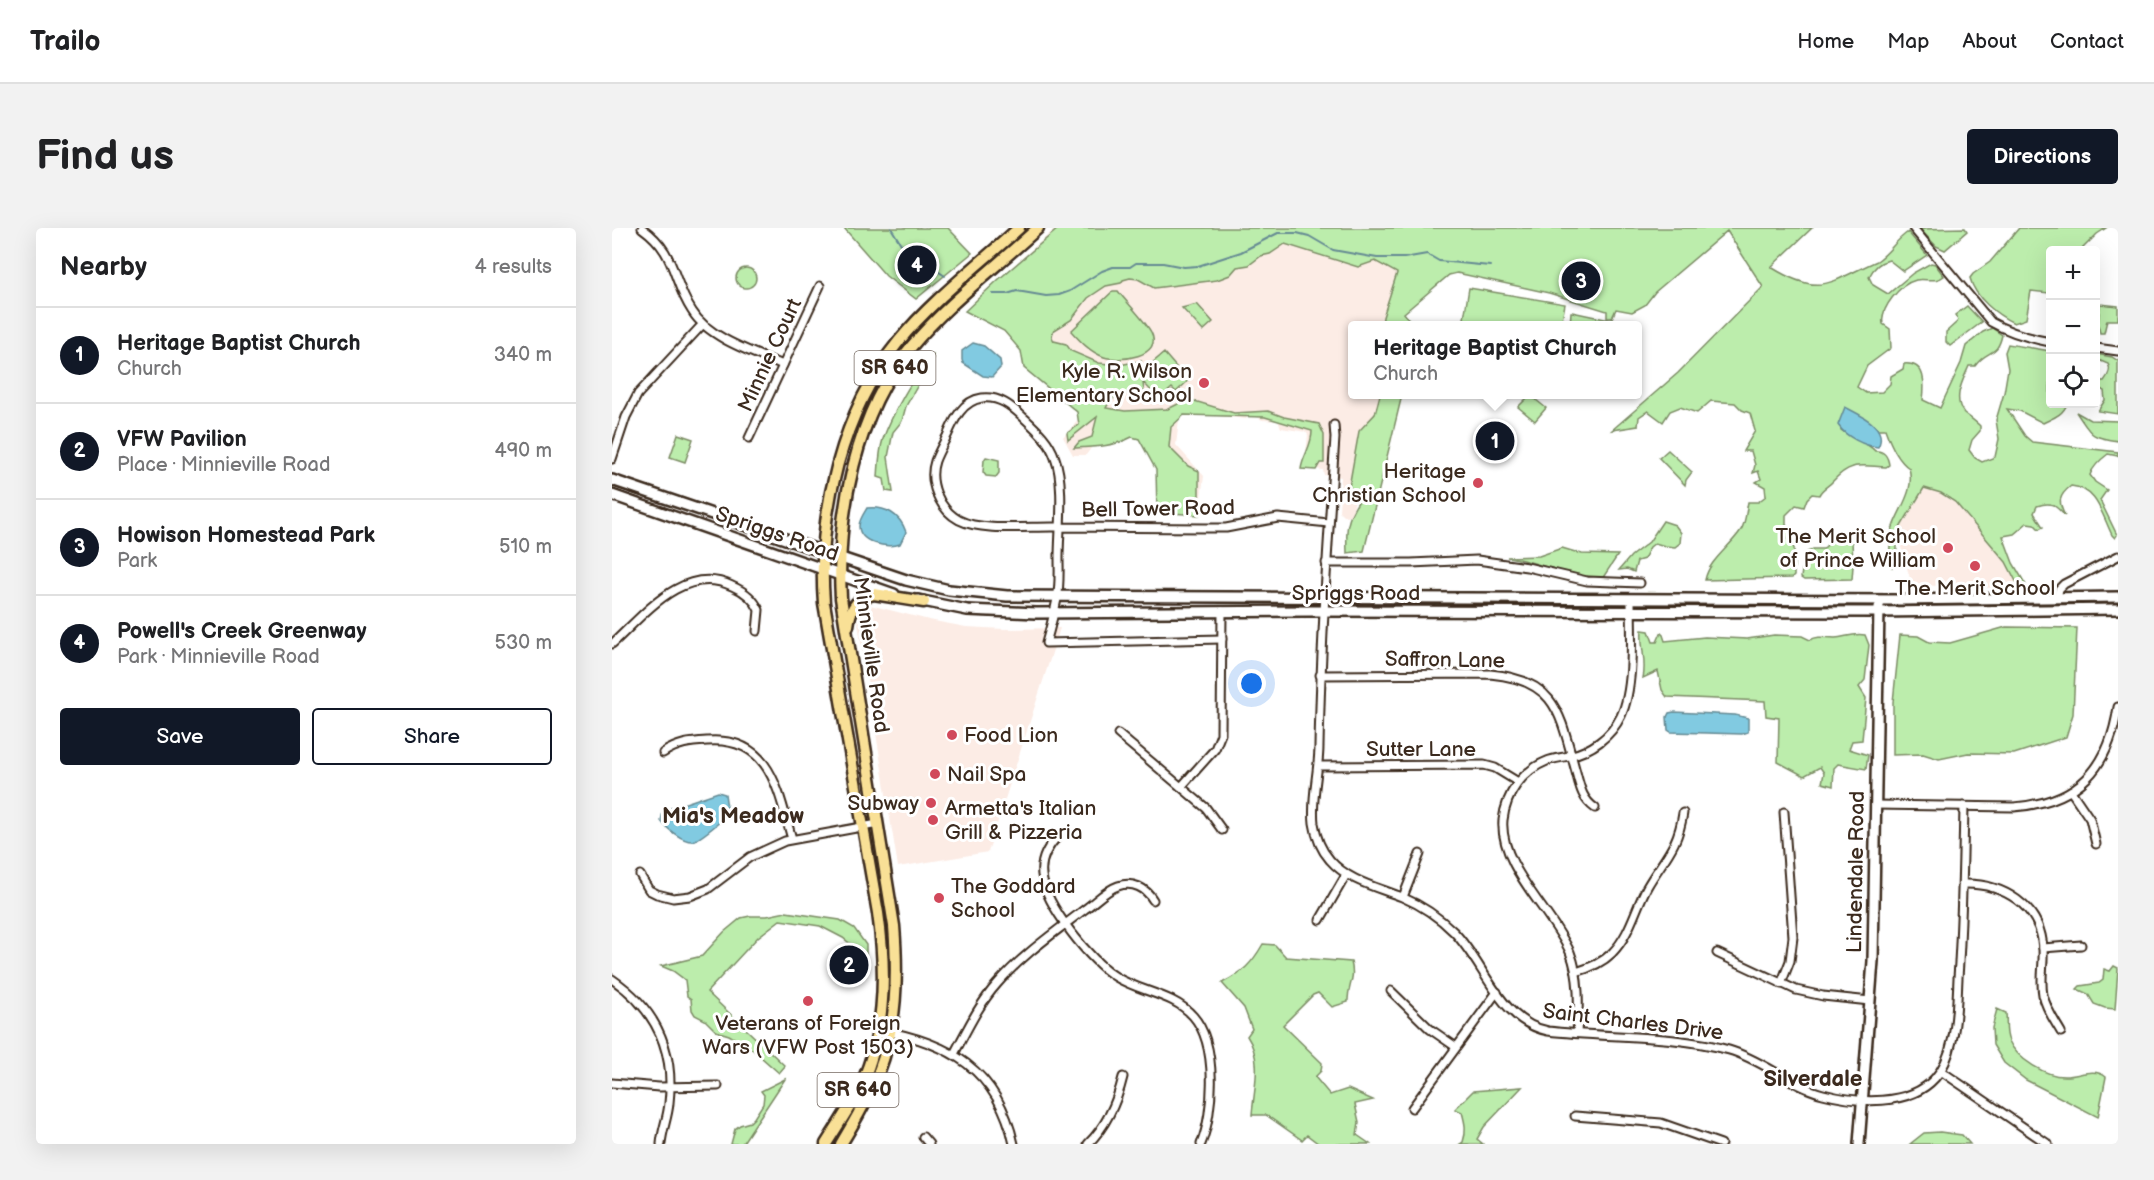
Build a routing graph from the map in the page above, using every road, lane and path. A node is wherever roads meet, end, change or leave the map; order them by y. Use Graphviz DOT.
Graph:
graph roads {
  1 [pos="642,228"];
  2 [pos="1019,228"];
  3 [pos="1038,228"];
  4 [pos="1913,228"];
  5 [pos="820,286"];
  6 [pos="702,325"];
  7 [pos="2046,341"];
  8 [pos="2100,349"];
  9 [pos="2118,351"];
  10 [pos="783,365"];
  11 [pos="1334,425"];
  12 [pos="749,438"];
  13 [pos="612,459"];
  14 [pos="612,480"];
  15 [pos="612,495"];
  16 [pos="1329,523"];
  17 [pos="1059,527"];
  18 [pos="823,553"];
  19 [pos="2118,556"];
  20 [pos="839,559"];
  21 [pos="1326,563"];
  22 [pos="822,570"];
  23 [pos="839,575"];
  24 [pos="1640,583"];
  25 [pos="1058,597"];
  26 [pos="2118,597"];
  27 [pos="2057,598"];
  28 [pos="1323,599"];
  29 [pos="1631,599"];
  30 [pos="1879,599"];
  31 [pos="924,602"];
  32 [pos="2118,609"];
  33 [pos="1222,611"];
  34 [pos="1323,611"];
  35 [pos="1631,612"];
  36 [pos="1879,612"];
  37 [pos="1054,613"];
  38 [pos="757,631"];
  39 [pos="1222,639"];
  40 [pos="612,644"];
  41 [pos="850,662"];
  42 [pos="1320,675"];
  43 [pos="2118,707"];
  44 [pos="1118,734"];
  45 [pos="663,753"];
  46 [pos="1571,755"];
  47 [pos="1319,766"];
  48 [pos="1518,782"];
  49 [pos="1181,787"];
  50 [pos="2071,791"];
  51 [pos="1875,805"];
  52 [pos="1964,806"];
  53 [pos="1595,808"];
  54 [pos="1784,812"];
  55 [pos="1683,813"];
  56 [pos="878,824"];
  57 [pos="864,826"];
  58 [pos="1222,830"];
  59 [pos="1059,835"];
  60 [pos="792,839"];
  61 [pos="2096,844"];
  62 [pos="1420,854"];
  63 [pos="640,875"];
  64 [pos="1346,875"];
  65 [pos="1963,884"];
  66 [pos="1403,897"];
  67 [pos="1153,900"];
  68 [pos="1320,920"];
  69 [pos="1066,924"];
  70 [pos="2081,945"];
  71 [pos="2043,948"];
  72 [pos="1718,953"];
  73 [pos="1576,972"];
  74 [pos="612,980"];
  75 [pos="1781,984"];
  76 [pos="1391,991"];
  77 [pos="1497,992"];
  78 [pos="1870,1001"];
  79 [pos="879,1030"];
  80 [pos="890,1032"];
  81 [pos="2061,1032"];
  82 [pos="1577,1033"];
  83 [pos="1456,1047"];
  84 [pos="954,1054"];
  85 [pos="1941,1071"];
  86 [pos="1123,1077"];
  87 [pos="612,1083"];
  88 [pos="718,1086"];
  89 [pos="670,1087"];
  90 [pos="1863,1100"];
  91 [pos="1412,1108"];
  92 [pos="1575,1116"];
  93 [pos="923,1137"];
  94 [pos="661,1144"];
  95 [pos="826,1144"];
  96 [pos="841,1144"];
  97 [pos="929,1144"];
  98 [pos="1014,1144"];
  99 [pos="1088,1144"];
  100 [pos="1201,1144"];
  101 [pos="1721,1144"];
  102 [pos="1859,1144"];
  103 [pos="2048,1144"];
  1 -- 6 [label="street"];
  2 -- 18 [label="main road, Minnieville Road / SR 640"];
  3 -- 20 [label="main road, Minnieville Road / SR 640"];
  4 -- 7 [label="street"];
  5 -- 10 [label="street, Minnie Court"];
  6 -- 10 [label="street"];
  6 -- 13 [label="street"];
  8 -- 9 [label="street"];
  10 -- 12 [label="street, Minnie Court"];
  11 -- 16 [label="street, Saint Charles Drive"];
  14 -- 18 [label="main road, Spriggs Road"];
  15 -- 22 [label="main road, Spriggs Road"];
  16 -- 17 [label="street, Bell Tower Road"];
  16 -- 21 [label="street, Saint Charles Drive"];
  17 -- 17 [label="street"];
  17 -- 25 [label="street"];
  18 -- 20 [label="main road, Spriggs Road"];
  18 -- 22 [label="main road, Minnieville Road / SR 640"];
  19 -- 27 [label="street"];
  20 -- 23 [label="main road, Minnieville Road / SR 640"];
  20 -- 25 [label="main road, Spriggs Road"];
  21 -- 24 [label="street, Spriggs Road"];
  21 -- 28 [label="street, Saint Charles Drive"];
  22 -- 23 [label="main road, Spriggs Road"];
  22 -- 57 [label="main road, Minnieville Road / SR 640"];
  23 -- 31 [label="main road, Spriggs Road"];
  23 -- 41 [label="main road, Minnieville Road / SR 640"];
  25 -- 28 [label="main road, Spriggs Road"];
  25 -- 37 [label="street"];
  26 -- 27 [label="main road, Spriggs Road"];
  27 -- 30 [label="main road, Spriggs Road"];
  28 -- 29 [label="main road, Spriggs Road"];
  28 -- 34 [label="street, Saint Charles Drive"];
  29 -- 30 [label="main road, Spriggs Road"];
  29 -- 35 [label="street"];
  30 -- 36 [label="main road, Lindendale Road"];
  31 -- 37 [label="main road, Spriggs Road"];
  31 -- 41 [label="main road"];
  32 -- 36 [label="main road, Spriggs Road"];
  33 -- 34 [label="main road, Spriggs Road"];
  33 -- 37 [label="main road, Spriggs Road"];
  33 -- 39 [label="street"];
  34 -- 35 [label="main road, Spriggs Road"];
  34 -- 42 [label="street, Saint Charles Drive"];
  35 -- 36 [label="main road, Spriggs Road"];
  35 -- 46 [label="street"];
  36 -- 51 [label="main road, Lindendale Road"];
  37 -- 39 [label="street"];
  38 -- 40 [label="street"];
  39 -- 49 [label="street"];
  41 -- 56 [label="main road, Minnieville Road / SR 640"];
  42 -- 46 [label="street, Saffron Lane"];
  42 -- 47 [label="street, Saint Charles Drive"];
  43 -- 50 [label="street"];
  44 -- 49 [label="street"];
  45 -- 60 [label="street"];
  46 -- 48 [label="street"];
  46 -- 53 [label="street, Saffron Lane"];
  47 -- 48 [label="street, Sutter Lane"];
  47 -- 64 [label="street, Saint Charles Drive"];
  48 -- 73 [label="street"];
  49 -- 58 [label="street"];
  50 -- 52 [label="street"];
  50 -- 61 [label="street"];
  51 -- 52 [label="street"];
  51 -- 78 [label="main road, Lindendale Road"];
  52 -- 65 [label="street"];
  54 -- 75 [label="street"];
  55 -- 73 [label="street"];
  56 -- 57 [label="street"];
  56 -- 80 [label="main road, Minnieville Road / SR 640"];
  57 -- 60 [label="street"];
  57 -- 79 [label="main road, Minnieville Road / SR 640"];
  59 -- 69 [label="street"];
  60 -- 63 [label="street"];
  62 -- 66 [label="street"];
  64 -- 66 [label="street, Saint Charles Drive"];
  64 -- 68 [label="street"];
  65 -- 71 [label="street"];
  65 -- 85 [label="street"];
  66 -- 77 [label="street, Saint Charles Drive"];
  67 -- 69 [label="street"];
  69 -- 84 [label="street"];
  69 -- 100 [label="street"];
  70 -- 71 [label="street"];
  71 -- 81 [label="street"];
  72 -- 75 [label="street"];
  73 -- 82 [label="street"];
  74 -- 89 [label="street"];
  75 -- 78 [label="street"];
  76 -- 83 [label="street"];
  77 -- 82 [label="street, Saint Charles Drive"];
  77 -- 83 [label="street"];
  78 -- 90 [label="main road, Lindendale Road"];
  79 -- 80 [label="street"];
  79 -- 95 [label="main road, Minnieville Road / SR 640"];
  80 -- 84 [label="street"];
  80 -- 96 [label="main road, Minnieville Road / SR 640"];
  82 -- 90 [label="street, Saint Charles Drive"];
  83 -- 91 [label="street"];
  84 -- 98 [label="street"];
  85 -- 90 [label="street, Saint Charles Drive"];
  85 -- 103 [label="street"];
  86 -- 99 [label="street"];
  87 -- 89 [label="street"];
  88 -- 89 [label="street"];
  89 -- 94 [label="street"];
  90 -- 102 [label="main road, Lindendale Road"];
  92 -- 101 [label="street"];
  93 -- 97 [label="street"];
}
